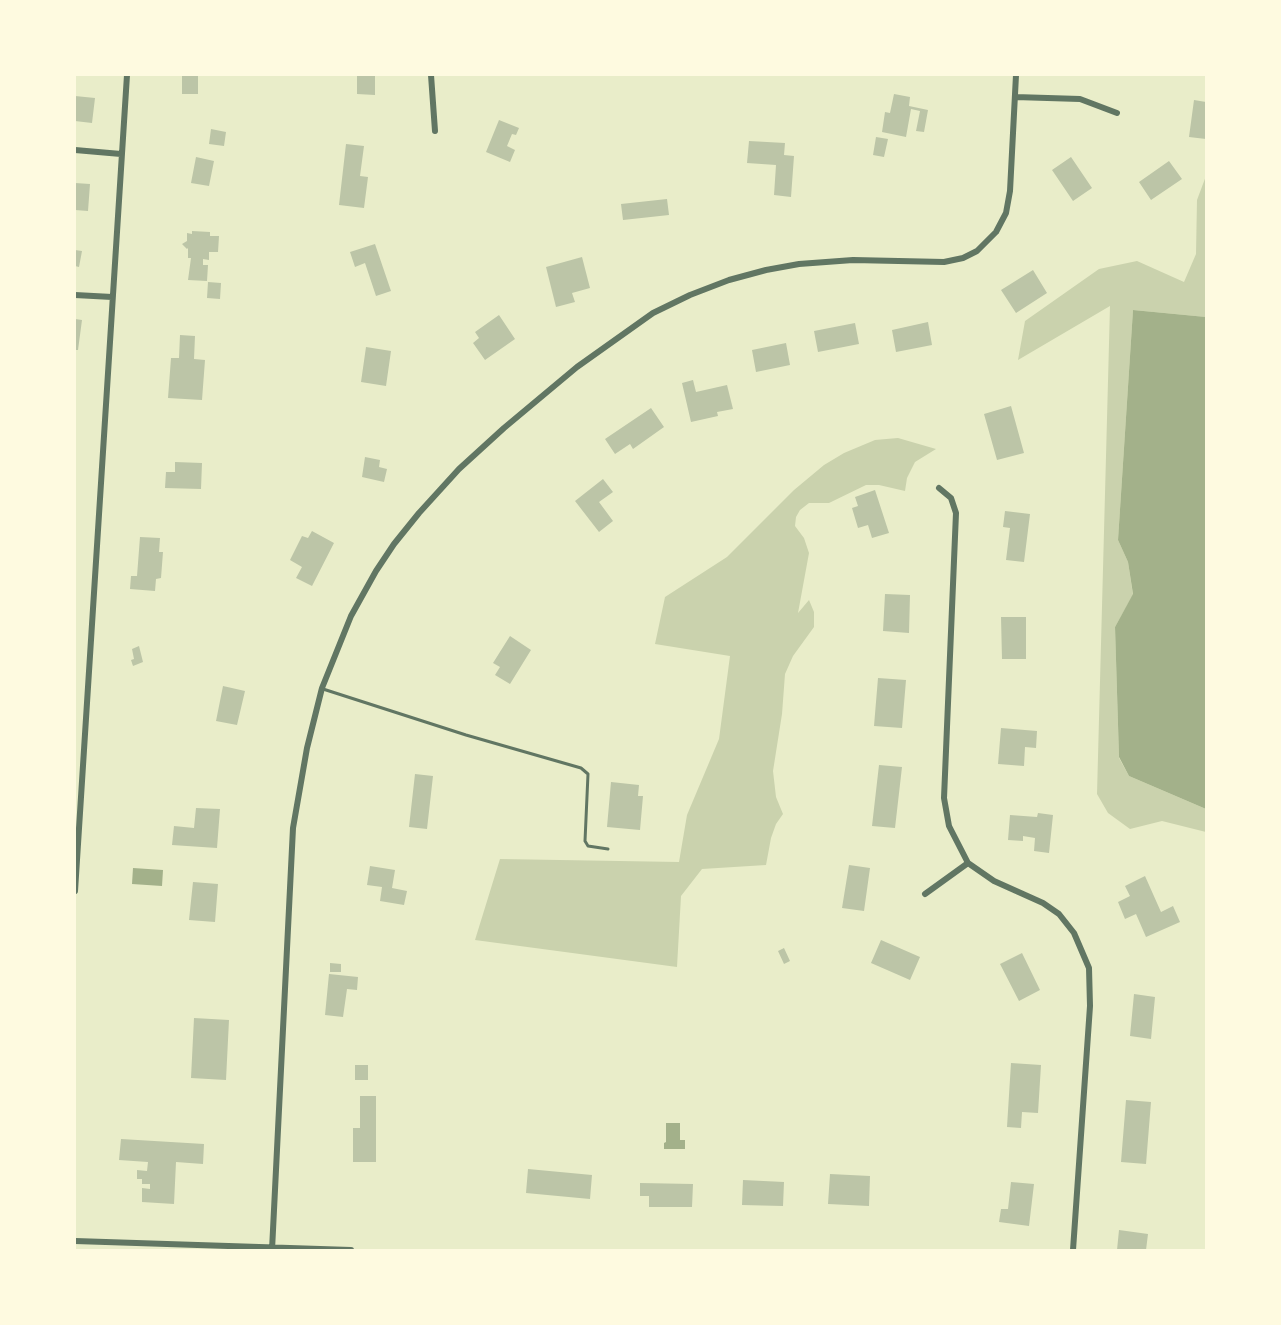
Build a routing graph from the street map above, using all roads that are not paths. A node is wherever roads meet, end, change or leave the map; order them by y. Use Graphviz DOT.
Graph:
graph roads {
  1 [pos="127,75"];
  2 [pos="431,75"];
  3 [pos="1016,75"];
  4 [pos="1015,97"];
  5 [pos="1118,113"];
  6 [pos="435,131"];
  7 [pos="75,150"];
  8 [pos="122,154"];
  9 [pos="75,294"];
  10 [pos="112,297"];
  11 [pos="939,488"];
  12 [pos="322,688"];
  13 [pos="78,808"];
  14 [pos="609,849"];
  15 [pos="968,863"];
  16 [pos="75,891"];
  17 [pos="926,894"];
  18 [pos="75,1242"];
  19 [pos="272,1249"];
  20 [pos="351,1250"];
  21 [pos="1073,1250"];
  1 -- 8 [label="street"];
  2 -- 6 [label="street"];
  3 -- 4 [label="street"];
  4 -- 5 [label="street"];
  4 -- 12 [label="street"];
  7 -- 8 [label="street"];
  8 -- 10 [label="street"];
  9 -- 10 [label="street"];
  10 -- 13 [label="street"];
  11 -- 15 [label="street"];
  12 -- 14 [label="lane"];
  12 -- 19 [label="street"];
  13 -- 16 [label="street"];
  15 -- 17 [label="street"];
  15 -- 21 [label="street"];
  18 -- 19 [label="street"];
  19 -- 20 [label="street"];
}
